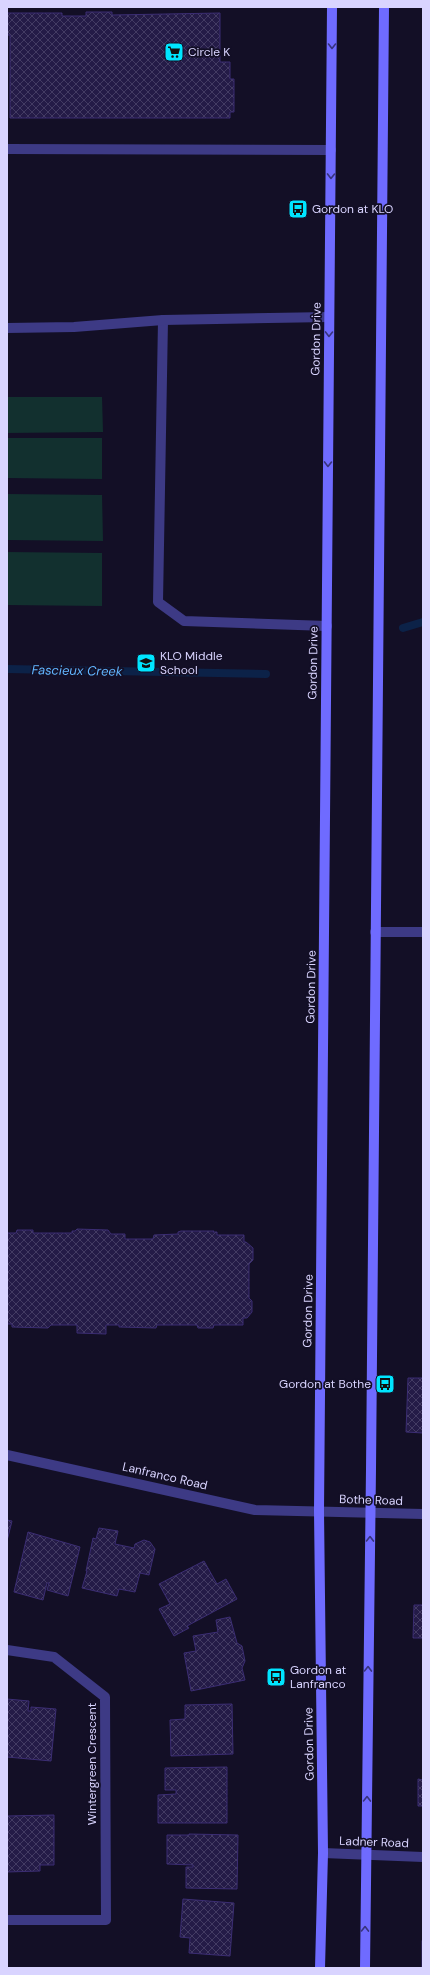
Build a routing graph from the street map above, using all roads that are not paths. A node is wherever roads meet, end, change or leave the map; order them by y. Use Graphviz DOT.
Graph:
graph roads {
  1 [pos="332,7"];
  2 [pos="384,7"];
  3 [pos="7,149"];
  4 [pos="331,150"];
  5 [pos="329,317"];
  6 [pos="163,320"];
  7 [pos="7,328"];
  8 [pos="327,626"];
  9 [pos="376,932"];
  10 [pos="423,932"];
  11 [pos="7,1455"];
  12 [pos="319,1511"];
  13 [pos="371,1513"];
  14 [pos="423,1514"];
  15 [pos="7,1650"];
  16 [pos="323,1854"];
  17 [pos="366,1854"];
  18 [pos="423,1857"];
  19 [pos="7,1920"];
  20 [pos="320,1968"];
  21 [pos="364,1968"];
  1 -- 4 [label="main road, Gordon Drive, one-way"];
  2 -- 9 [label="main road"];
  3 -- 4 [label="street"];
  4 -- 5 [label="main road, Gordon Drive, one-way"];
  5 -- 6 [label="street"];
  5 -- 8 [label="main road, Gordon Drive, one-way"];
  6 -- 7 [label="street"];
  6 -- 8 [label="street"];
  8 -- 12 [label="main road, Gordon Drive"];
  9 -- 10 [label="street"];
  9 -- 13 [label="main road"];
  11 -- 12 [label="street, Lanfranco Road"];
  12 -- 13 [label="street, Bothe Road"];
  12 -- 16 [label="main road, Gordon Drive"];
  13 -- 14 [label="street, Bothe Road"];
  17 -- 13 [label="main road, one-way"];
  15 -- 19 [label="street, Wintergreen Crescent"];
  16 -- 17 [label="street, Ladner Road"];
  16 -- 20 [label="main road, Gordon Drive"];
  17 -- 18 [label="street, Ladner Road"];
  21 -- 17 [label="main road, one-way"];
}
